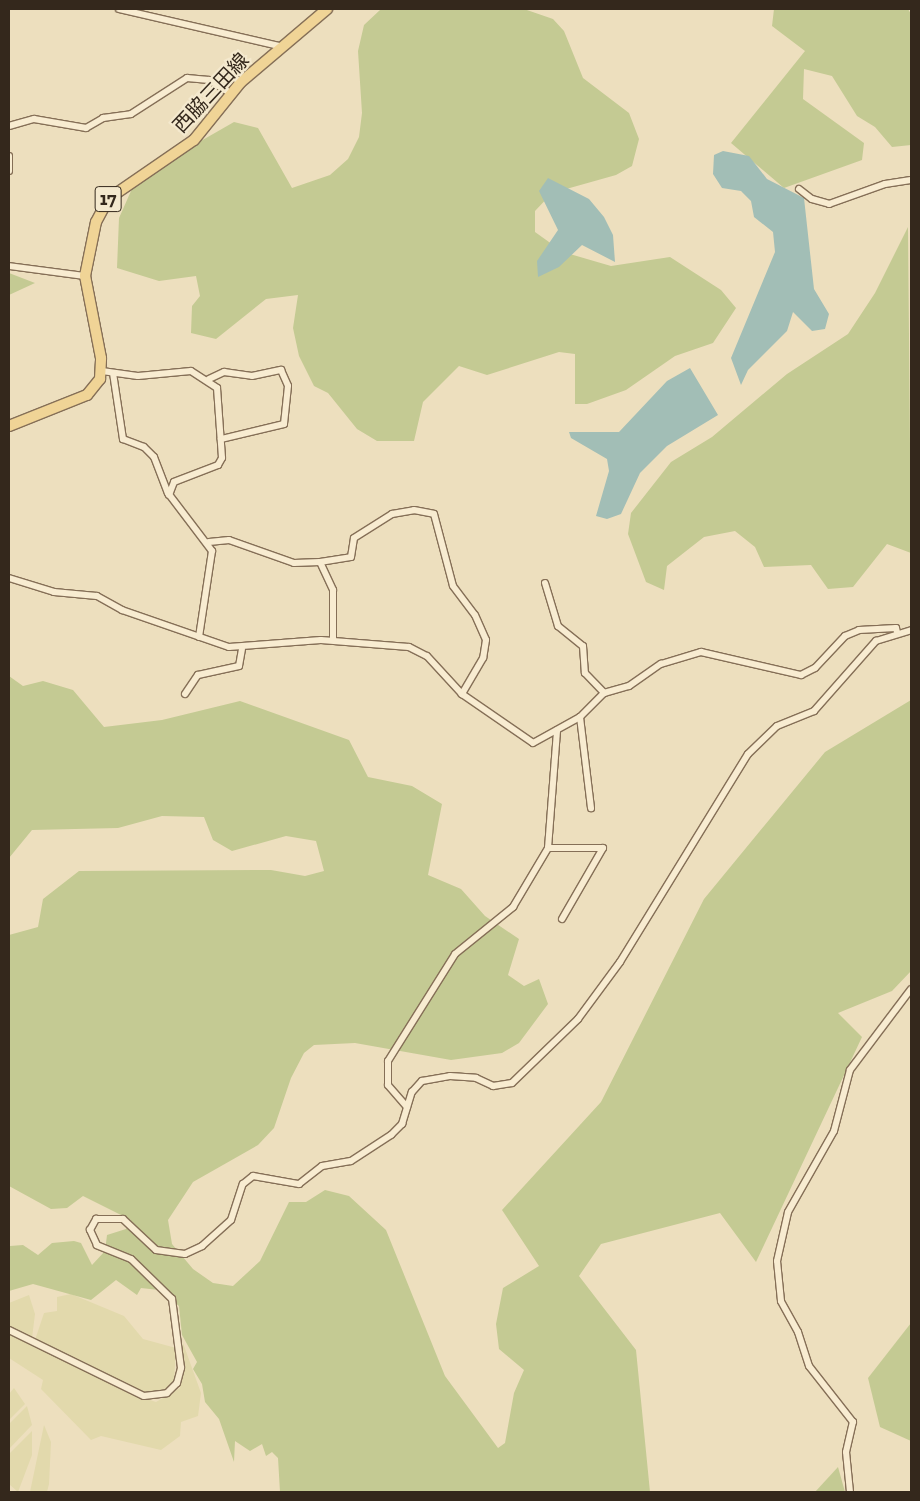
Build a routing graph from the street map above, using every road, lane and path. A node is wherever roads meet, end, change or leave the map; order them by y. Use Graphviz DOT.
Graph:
graph roads {
  1 [pos="118,9"];
  2 [pos="327,9"];
  3 [pos="283,48"];
  4 [pos="231,94"];
  5 [pos="9,126"];
  6 [pos="9,156"];
  7 [pos="9,171"];
  8 [pos="911,180"];
  9 [pos="799,189"];
  10 [pos="9,266"];
  11 [pos="86,276"];
  12 [pos="102,371"];
  13 [pos="113,373"];
  14 [pos="210,379"];
  15 [pos="9,426"];
  16 [pos="221,438"];
  17 [pos="169,496"];
  18 [pos="209,542"];
  19 [pos="320,562"];
  20 [pos="9,578"];
  21 [pos="545,583"];
  22 [pos="911,630"];
  23 [pos="897,632"];
  24 [pos="199,637"];
  25 [pos="332,640"];
  26 [pos="242,649"];
  27 [pos="604,693"];
  28 [pos="185,694"];
  29 [pos="462,694"];
  30 [pos="580,717"];
  31 [pos="557,730"];
  32 [pos="591,808"];
  33 [pos="548,848"];
  34 [pos="562,919"];
  35 [pos="911,990"];
  36 [pos="407,1107"];
  37 [pos="9,1330"];
  38 [pos="850,1492"];
  1 -- 3 [label="street"];
  2 -- 3 [label="main road, 西脇三田線 / 17"];
  3 -- 4 [label="main road, 西脇三田線 / 17"];
  4 -- 5 [label="street"];
  4 -- 11 [label="main road, 西脇三田線 / 17"];
  6 -- 7 [label="street"];
  8 -- 9 [label="street"];
  10 -- 11 [label="street"];
  11 -- 12 [label="main road, 西脇三田線 / 17"];
  12 -- 13 [label="street"];
  12 -- 15 [label="main road"];
  13 -- 14 [label="street"];
  13 -- 17 [label="street"];
  14 -- 16 [label="street"];
  14 -- 16 [label="street"];
  16 -- 17 [label="street"];
  17 -- 18 [label="street"];
  18 -- 19 [label="street"];
  18 -- 24 [label="street"];
  19 -- 25 [label="street"];
  19 -- 29 [label="street"];
  20 -- 24 [label="street"];
  21 -- 27 [label="street"];
  22 -- 23 [label="street"];
  23 -- 27 [label="street"];
  23 -- 36 [label="street"];
  24 -- 26 [label="street"];
  25 -- 26 [label="street"];
  25 -- 29 [label="street"];
  26 -- 28 [label="street"];
  27 -- 30 [label="street"];
  29 -- 31 [label="street"];
  30 -- 31 [label="street"];
  30 -- 32 [label="street"];
  31 -- 33 [label="street"];
  33 -- 34 [label="street"];
  33 -- 36 [label="street"];
  35 -- 38 [label="street"];
  36 -- 37 [label="street"];
}
